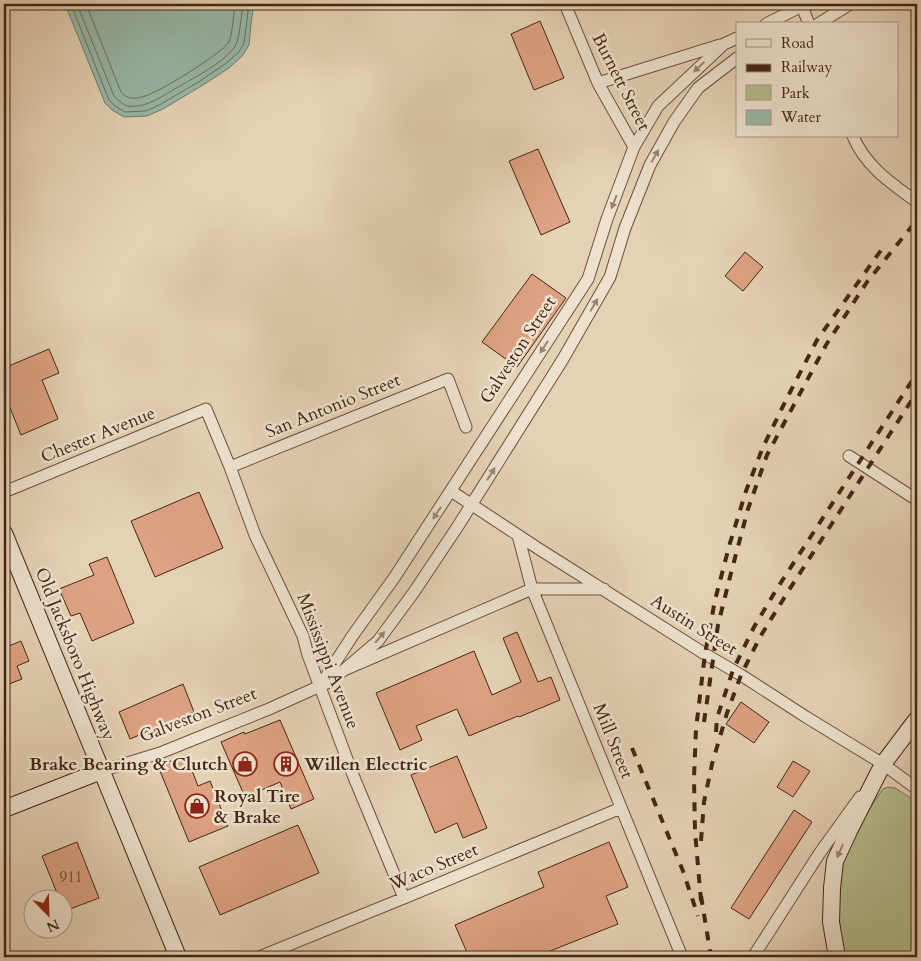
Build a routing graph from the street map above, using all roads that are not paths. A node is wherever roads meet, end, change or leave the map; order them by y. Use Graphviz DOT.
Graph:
graph roads {
  1 [pos="565,4"];
  2 [pos="850,4"];
  3 [pos="803,5"];
  4 [pos="770,22"];
  5 [pos="808,22"];
  6 [pos="821,22"];
  7 [pos="736,38"];
  8 [pos="724,44"];
  9 [pos="736,59"];
  10 [pos="598,83"];
  11 [pos="854,138"];
  12 [pos="634,147"];
  13 [pos="917,202"];
  14 [pos="206,409"];
  15 [pos="466,428"];
  16 [pos="849,456"];
  17 [pos="230,466"];
  18 [pos="451,491"];
  19 [pos="4,492"];
  20 [pos="917,500"];
  21 [pos="472,504"];
  22 [pos="4,533"];
  23 [pos="518,535"];
  24 [pos="532,589"];
  25 [pos="604,590"];
  26 [pos="344,670"];
  27 [pos="320,686"];
  28 [pos="917,719"];
  29 [pos="883,764"];
  30 [pos="101,770"];
  31 [pos="917,789"];
  32 [pos="621,808"];
  33 [pos="4,810"];
  34 [pos="404,898"];
  35 [pos="178,957"];
  36 [pos="259,957"];
  37 [pos="682,957"];
  38 [pos="752,957"];
  39 [pos="837,957"];
  1 -- 10 [label="street, Burnett Street"];
  2 -- 6 [label="street"];
  3 -- 4 [label="street"];
  3 -- 5 [label="street"];
  7 -- 8 [label="street, Galveston Street"];
  8 -- 10 [label="street"];
  8 -- 12 [label="street, Galveston Street, one-way"];
  21 -- 9 [label="street, Galveston Street, one-way"];
  10 -- 12 [label="street, Burnett Street"];
  11 -- 13 [label="street"];
  12 -- 18 [label="street, Galveston Street, one-way"];
  14 -- 17 [label="street, Mississippi Avenue"];
  14 -- 19 [label="street, Chester Avenue"];
  15 -- 17 [label="street, San Antonio Street"];
  16 -- 20 [label="street"];
  17 -- 27 [label="street, Mississippi Avenue"];
  18 -- 21 [label="street, Austin Street"];
  18 -- 27 [label="street, Galveston Street, one-way"];
  21 -- 23 [label="street, Austin Street"];
  26 -- 21 [label="street, Galveston Street, one-way"];
  22 -- 30 [label="main road, Old Jacksboro Highway"];
  23 -- 24 [label="street, Mill Street"];
  23 -- 25 [label="street, Austin Street"];
  24 -- 25 [label="street, Galveston Street"];
  24 -- 26 [label="street, Galveston Street"];
  24 -- 32 [label="street, Mill Street"];
  25 -- 29 [label="street, Austin Street"];
  26 -- 27 [label="street, Galveston Street"];
  27 -- 30 [label="street, Galveston Street"];
  27 -- 34 [label="street, Mississippi Avenue"];
  28 -- 29 [label="main road"];
  29 -- 31 [label="street, Austin Street"];
  29 -- 38 [label="street"];
  29 -- 39 [label="main road, one-way"];
  30 -- 33 [label="main road, Galveston Street"];
  30 -- 35 [label="main road, Old Jacksboro Highway"];
  32 -- 34 [label="street, Waco Street"];
  32 -- 37 [label="street, Mill Street"];
  34 -- 36 [label="street, Waco Street"];
}
